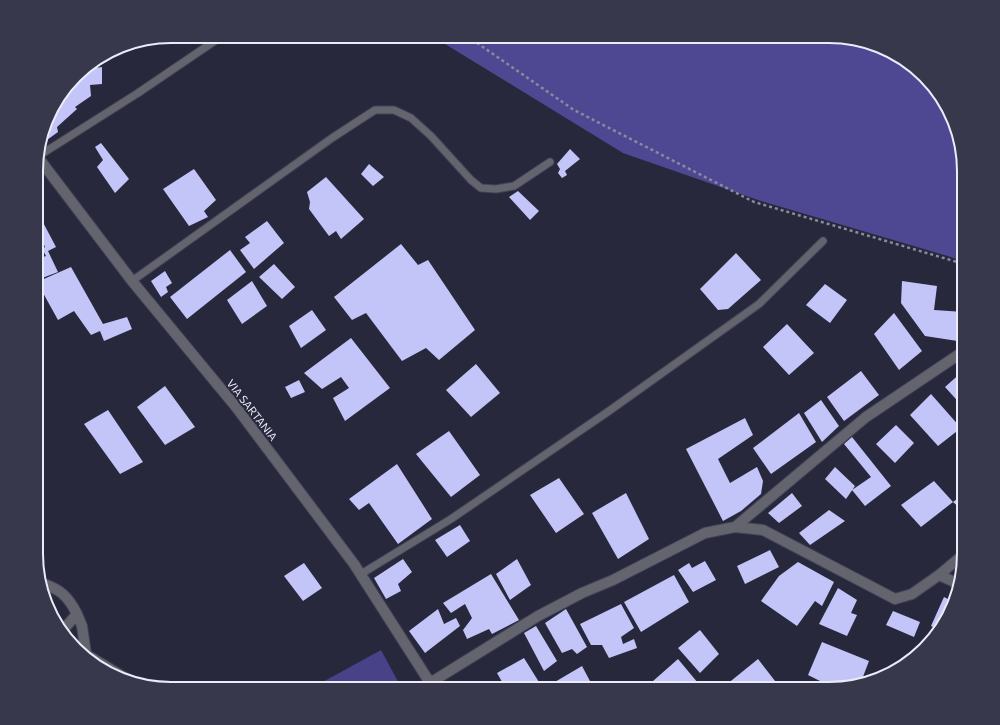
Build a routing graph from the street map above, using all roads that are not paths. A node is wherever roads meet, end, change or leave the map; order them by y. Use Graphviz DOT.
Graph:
graph roads {
  1 [pos="212,43"];
  2 [pos="45,151"];
  3 [pos="550,162"];
  4 [pos="43,164"];
  5 [pos="823,241"];
  6 [pos="132,281"];
  7 [pos="957,356"];
  8 [pos="735,527"];
  9 [pos="957,560"];
  10 [pos="361,574"];
  11 [pos="939,575"];
  12 [pos="954,582"];
  13 [pos="47,585"];
  14 [pos="77,614"];
  15 [pos="66,627"];
  16 [pos="83,647"];
  17 [pos="429,682"];
  18 [pos="438,682"];
  1 -- 2 [label="lane"];
  3 -- 6 [label="lane"];
  4 -- 6 [label="street, VIA SARTANIA"];
  5 -- 10 [label="lane"];
  6 -- 10 [label="street, VIA SARTANIA"];
  7 -- 8 [label="street"];
  8 -- 11 [label="street"];
  8 -- 18 [label="street"];
  9 -- 11 [label="street"];
  10 -- 17 [label="street, VIA SARTANIA"];
  11 -- 12 [label="street"];
  13 -- 14 [label="street"];
  14 -- 15 [label="street"];
  14 -- 16 [label="street"];
}
